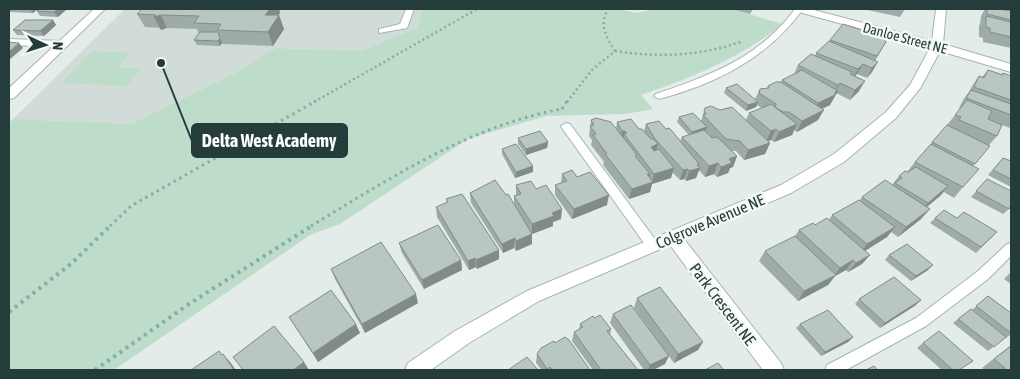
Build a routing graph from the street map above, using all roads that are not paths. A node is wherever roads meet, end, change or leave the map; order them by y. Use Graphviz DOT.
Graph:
graph roads {
  1 [pos="100,9"];
  2 [pos="410,9"];
  3 [pos="799,9"];
  4 [pos="941,9"];
  5 [pos="382,31"];
  6 [pos="9,42"];
  7 [pos="62,44"];
  8 [pos="937,46"];
  9 [pos="1011,68"];
  10 [pos="9,95"];
  11 [pos="659,96"];
  12 [pos="566,126"];
  13 [pos="673,237"];
  14 [pos="653,246"];
  15 [pos="1011,248"];
  16 [pos="415,370"];
  17 [pos="774,370"];
  18 [pos="832,370"];
  1 -- 7 [label="street"];
  2 -- 5 [label="lane"];
  3 -- 8 [label="street, Danloe Street NE"];
  3 -- 11 [label="lane"];
  4 -- 8 [label="street, Colgrove Avenue NE"];
  6 -- 7 [label="lane"];
  7 -- 10 [label="street"];
  8 -- 9 [label="street, Danloe Street NE"];
  8 -- 13 [label="street, Colgrove Avenue NE"];
  12 -- 14 [label="lane"];
  13 -- 14 [label="street, Colgrove Avenue NE"];
  13 -- 17 [label="street, Park Crescent NE"];
  14 -- 16 [label="street, Colgrove Avenue NE"];
  15 -- 18 [label="lane"];
}
